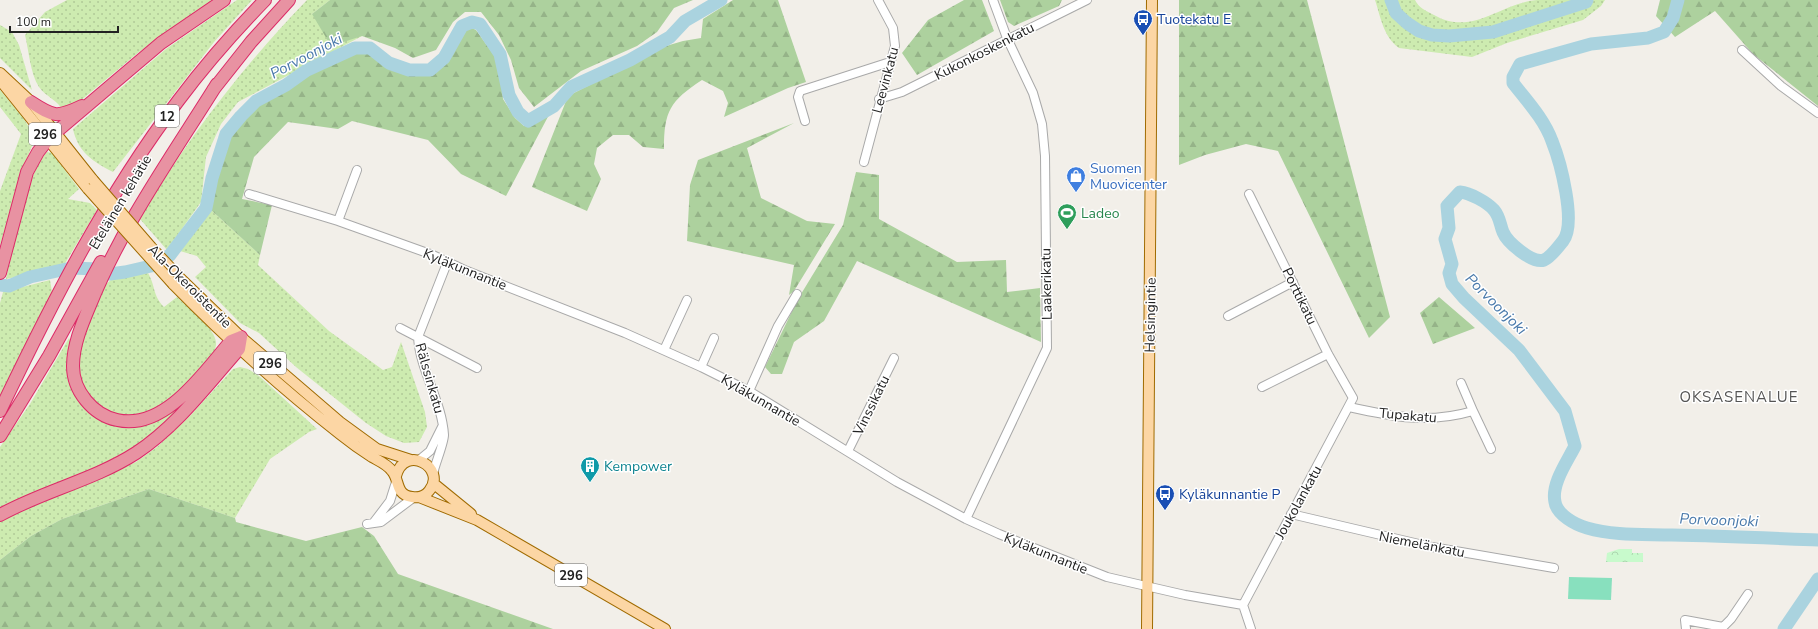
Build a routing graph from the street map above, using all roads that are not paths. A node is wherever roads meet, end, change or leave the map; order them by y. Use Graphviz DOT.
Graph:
graph roads {
  1 [pos="224,0"];
  2 [pos="265,0"];
  3 [pos="290,0"];
  4 [pos="878,0"];
  5 [pos="993,0"];
  6 [pos="1087,0"];
  7 [pos="1152,0"];
  8 [pos="1074,3"];
  9 [pos="1007,38"];
  10 [pos="1742,50"];
  11 [pos="890,62"];
  12 [pos="0,73"];
  13 [pos="0,80"];
  14 [pos="95,98"];
  15 [pos="880,99"];
  16 [pos="31,102"];
  17 [pos="1818,113"];
  18 [pos="805,121"];
  19 [pos="52,135"];
  20 [pos="864,162"];
  21 [pos="357,170"];
  22 [pos="248,194"];
  23 [pos="1249,194"];
  24 [pos="338,221"];
  25 [pos="447,262"];
  26 [pos="0,273"];
  27 [pos="1293,282"];
  28 [pos="91,291"];
  29 [pos="797,294"];
  30 [pos="686,300"];
  31 [pos="1228,316"];
  32 [pos="400,328"];
  33 [pos="418,337"];
  34 [pos="714,338"];
  35 [pos="237,342"];
  36 [pos="664,350"];
  37 [pos="1328,354"];
  38 [pos="894,358"];
  39 [pos="701,367"];
  40 [pos="477,368"];
  41 [pos="1461,383"];
  42 [pos="1262,387"];
  43 [pos="749,391"];
  44 [pos="1353,398"];
  45 [pos="1349,407"];
  46 [pos="0,411"];
  47 [pos="1473,411"];
  48 [pos="442,426"];
  49 [pos="0,436"];
  50 [pos="1491,449"];
  51 [pos="848,451"];
  52 [pos="415,460"];
  53 [pos="433,478"];
  54 [pos="396,479"];
  55 [pos="416,497"];
  56 [pos="1291,514"];
  57 [pos="0,515"];
  58 [pos="966,519"];
  59 [pos="477,520"];
  60 [pos="1554,568"];
  61 [pos="1148,586"];
  62 [pos="1748,594"];
  63 [pos="1243,605"];
  64 [pos="665,629"];
  65 [pos="1147,629"];
  66 [pos="1251,629"];
  67 [pos="1686,629"];
  1 -- 14 [label="highway"];
  2 -- 46 [label="highway, Eteläinen kehätie / 12"];
  3 -- 28 [label="highway, Eteläinen kehätie / 12"];
  4 -- 11 [label="street, Leevinkatu"];
  5 -- 9 [label="street, Laakerikatu"];
  6 -- 8 [label="street, Kukonkoskenkatu"];
  7 -- 61 [label="main road, Helsingintie"];
  8 -- 9 [label="street, Kukonkoskenkatu"];
  9 -- 15 [label="street, Kukonkoskenkatu"];
  9 -- 58 [label="street, Laakerikatu"];
  10 -- 17 [label="street"];
  11 -- 15 [label="street, Leevinkatu"];
  11 -- 18 [label="street"];
  12 -- 16 [label="main road, Ala-Okeroistentie / 296"];
  13 -- 19 [label="main road, Ala-Okeroistentie / 296"];
  14 -- 16 [label="highway"];
  14 -- 19 [label="highway"];
  15 -- 20 [label="street, Leevinkatu"];
  16 -- 19 [label="main road, Ala-Okeroistentie / 296"];
  19 -- 26 [label="highway"];
  19 -- 35 [label="main road, Ala-Okeroistentie / 296, bridge"];
  21 -- 24 [label="street"];
  22 -- 24 [label="street, Kyläkunnantie"];
  23 -- 27 [label="street, Porttikatu"];
  24 -- 25 [label="street, Kyläkunnantie"];
  25 -- 33 [label="street, Rälssinkatu"];
  25 -- 36 [label="street, Kyläkunnantie"];
  27 -- 31 [label="street"];
  27 -- 37 [label="street, Porttikatu"];
  28 -- 35 [label="highway"];
  28 -- 49 [label="highway, Eteläinen kehätie / 12"];
  29 -- 43 [label="street"];
  30 -- 36 [label="street"];
  32 -- 33 [label="street"];
  33 -- 40 [label="street"];
  33 -- 48 [label="street, Rälssinkatu"];
  34 -- 39 [label="street"];
  35 -- 52 [label="main road, Ala-Okeroistentie / 296"];
  35 -- 54 [label="main road, Ala-Okeroistentie / 296"];
  35 -- 57 [label="highway"];
  36 -- 39 [label="street, Kyläkunnantie"];
  37 -- 42 [label="street"];
  37 -- 44 [label="street, Porttikatu"];
  38 -- 51 [label="street, Vinssikatu"];
  39 -- 43 [label="street, Kyläkunnantie"];
  41 -- 47 [label="street"];
  43 -- 51 [label="street, Kyläkunnantie"];
  44 -- 45 [label="street, Joukolankatu"];
  45 -- 47 [label="street, Tupakatu"];
  45 -- 56 [label="street, Joukolankatu"];
  47 -- 50 [label="street"];
  48 -- 52 [label="street, Rälssinkatu"];
  48 -- 53 [label="street, Rälssinkatu"];
  51 -- 58 [label="street, Kyläkunnantie"];
  52 -- 53 [label="main road"];
  52 -- 54 [label="main road"];
  53 -- 55 [label="main road"];
  53 -- 59 [label="main road, 296"];
  54 -- 55 [label="main road"];
  54 -- 55 [label="street"];
  55 -- 59 [label="main road, 296"];
  56 -- 60 [label="street, Niemelänkatu"];
  56 -- 63 [label="street, Joukolankatu"];
  58 -- 61 [label="street, Kyläkunnantie"];
  59 -- 64 [label="main road, 296"];
  61 -- 63 [label="street, Kyläkunnantie"];
  61 -- 65 [label="main road, Helsingintie"];
  62 -- 67 [label="street"];
  63 -- 66 [label="street"];
}
